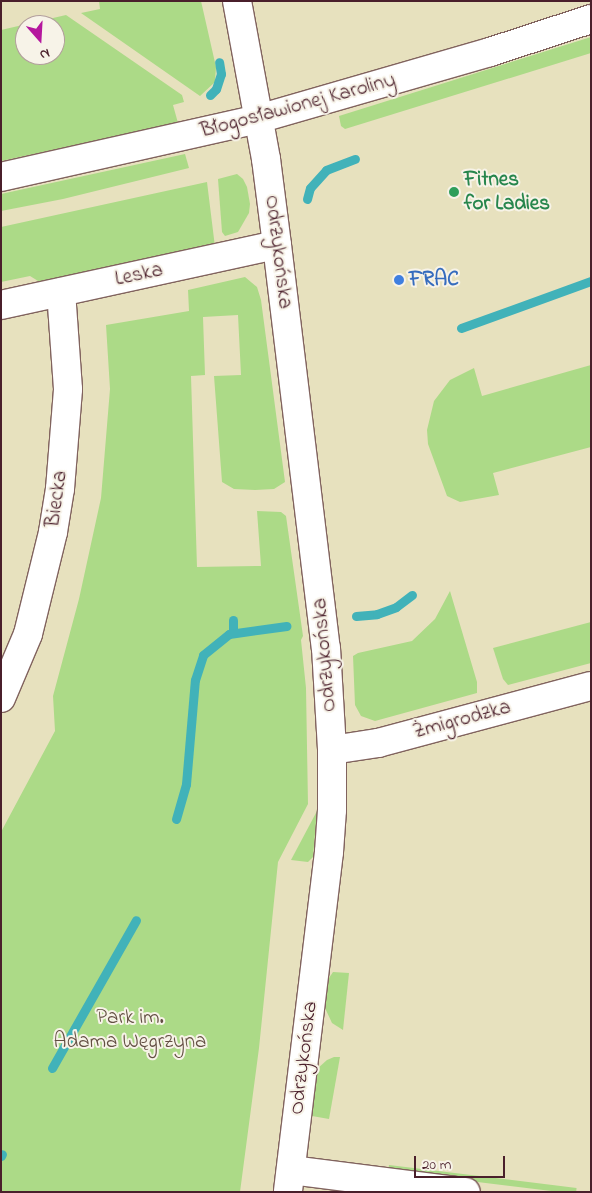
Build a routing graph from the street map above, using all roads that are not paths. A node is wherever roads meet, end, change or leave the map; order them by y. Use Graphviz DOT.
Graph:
graph roads {
  1 [pos="237,1"];
  2 [pos="591,19"];
  3 [pos="258,119"];
  4 [pos="1,177"];
  5 [pos="277,245"];
  6 [pos="62,292"];
  7 [pos="1,305"];
  8 [pos="591,686"];
  9 [pos="1,698"];
  10 [pos="332,750"];
  11 [pos="290,1181"];
  12 [pos="466,1192"];
  1 -- 3 [label="street, Odrzykońska"];
  2 -- 3 [label="street, Błogosławionej Karoliny"];
  3 -- 4 [label="street, Błogosławionej Karoliny"];
  3 -- 5 [label="street, Odrzykońska"];
  5 -- 6 [label="street, Leska"];
  5 -- 10 [label="street, Odrzykońska"];
  6 -- 7 [label="street, Leska"];
  6 -- 9 [label="street, Biecka"];
  8 -- 10 [label="street, Żmigrodzka"];
  10 -- 11 [label="street, Odrzykońska"];
  11 -- 12 [label="street"];
}
